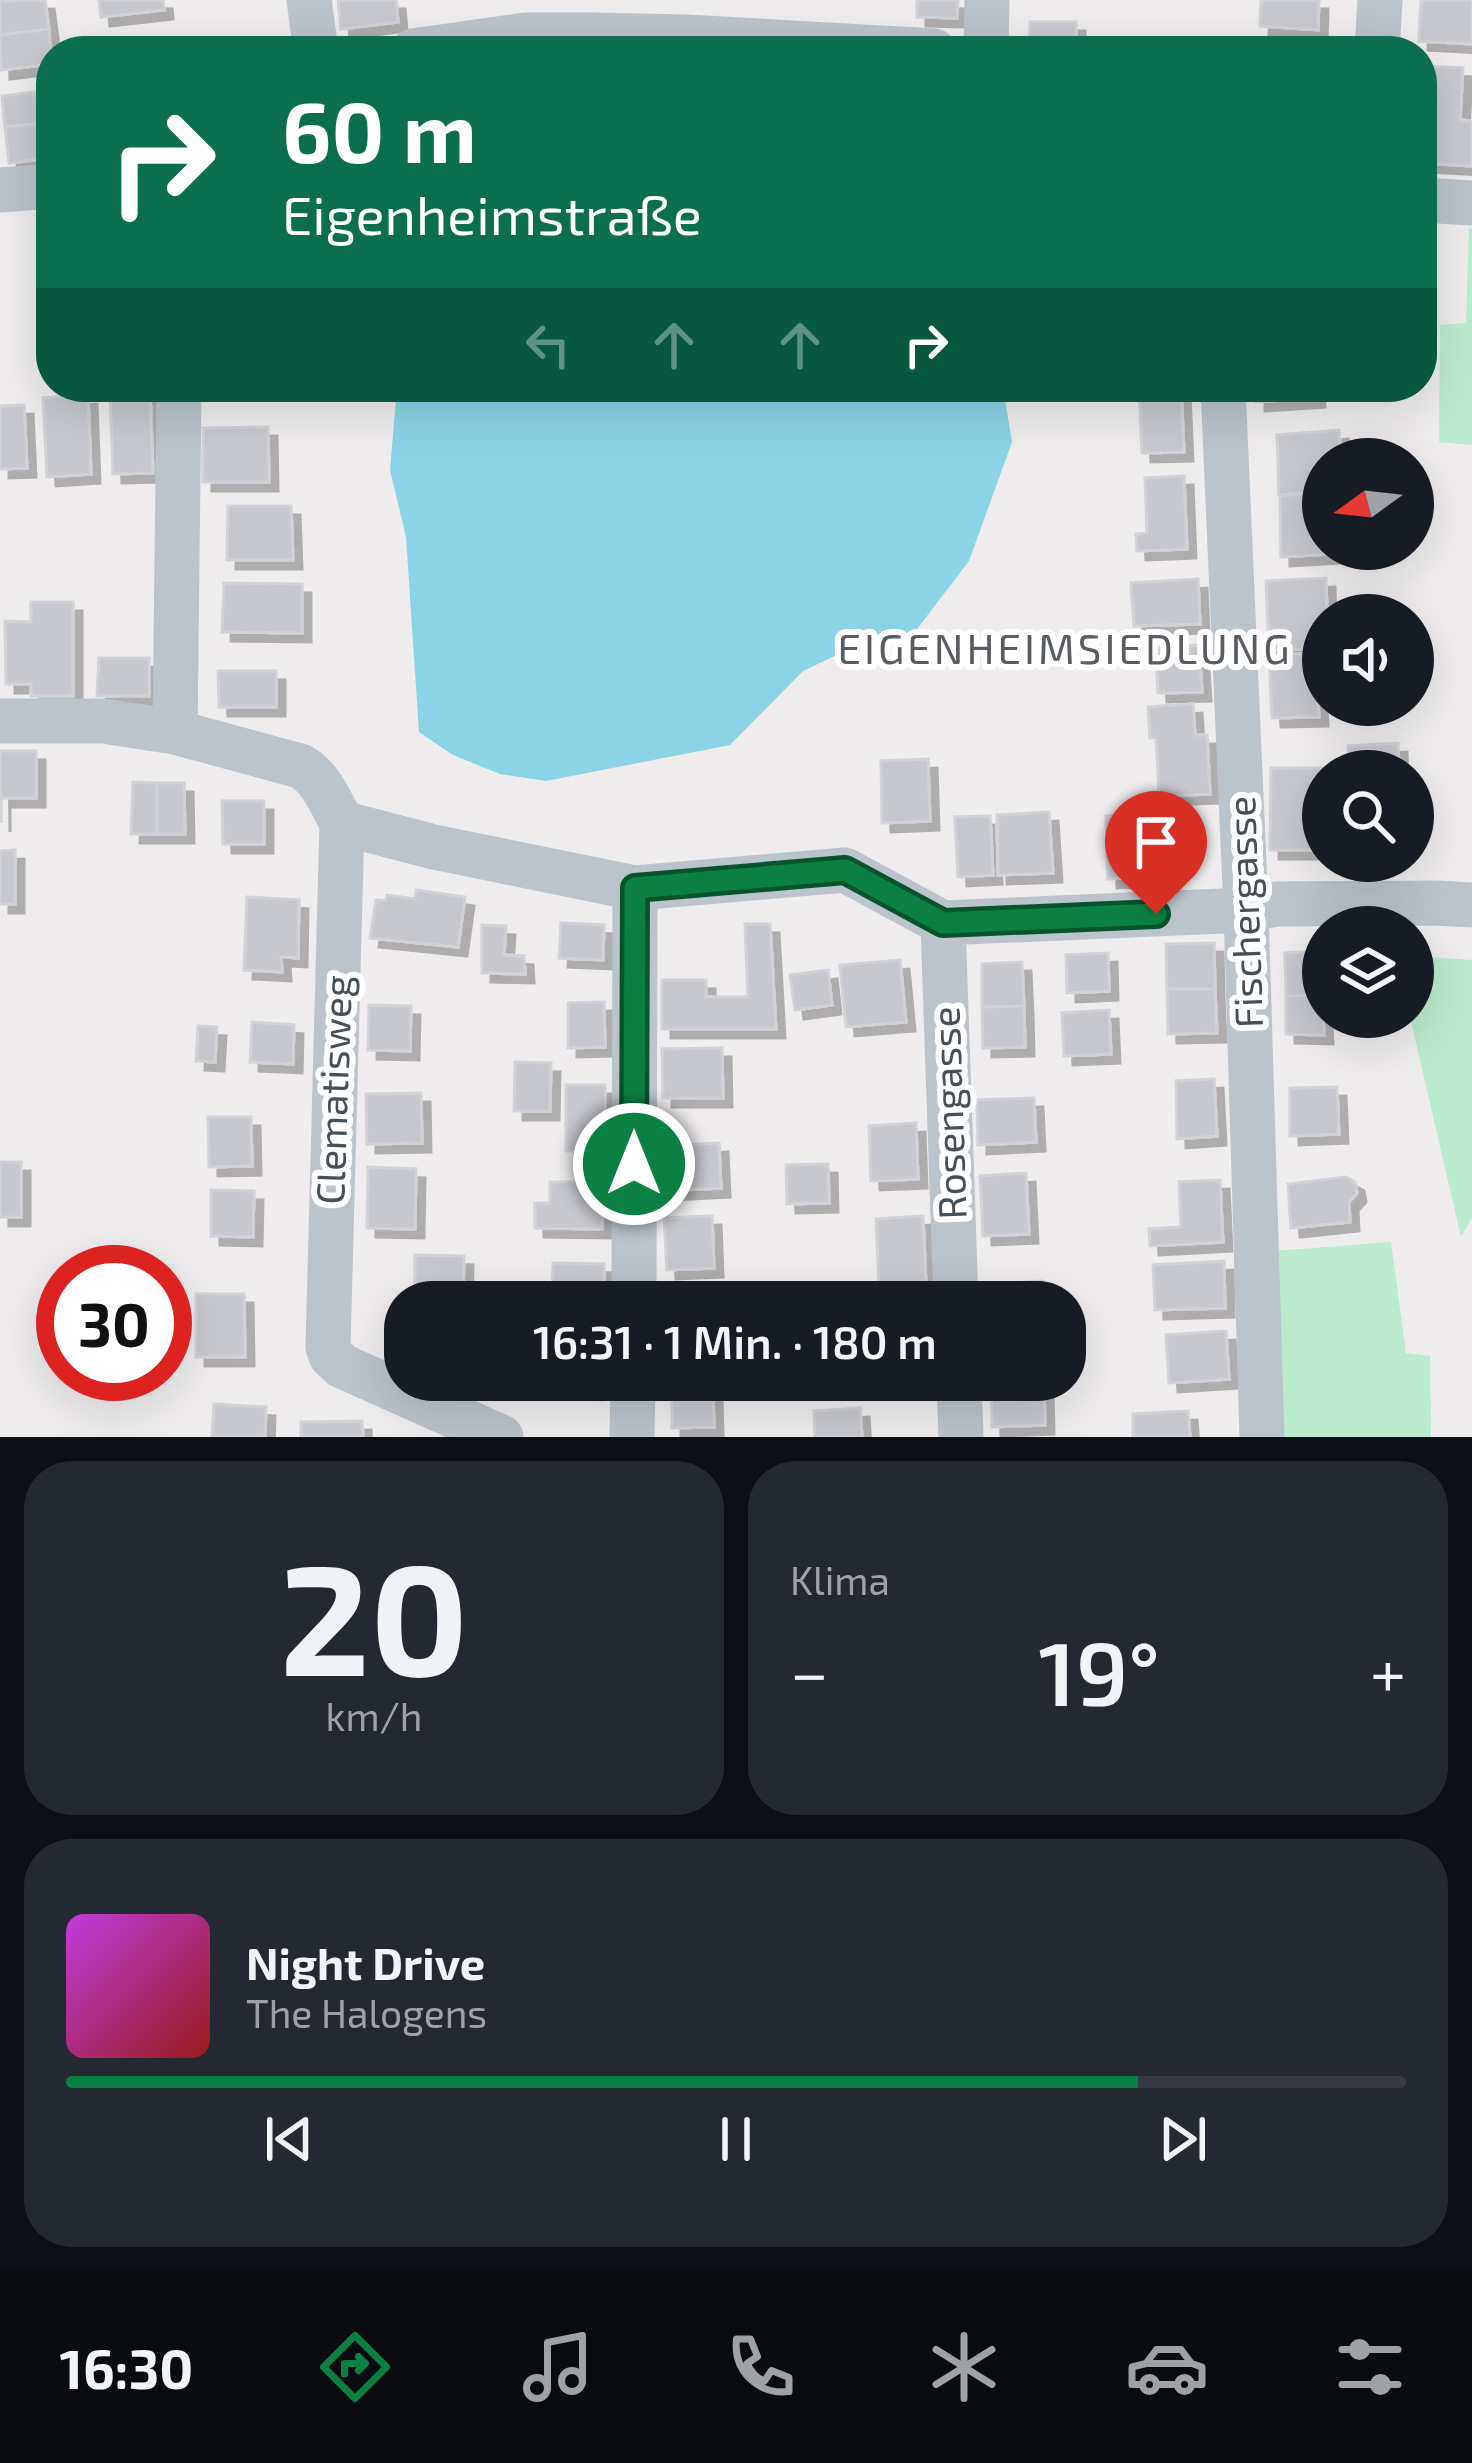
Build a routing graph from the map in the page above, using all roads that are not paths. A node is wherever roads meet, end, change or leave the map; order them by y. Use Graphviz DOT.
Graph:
graph roads {
  1 [pos="309,0"];
  2 [pos="988,0"];
  3 [pos="1380,0"];
  4 [pos="314,36"];
  5 [pos="518,36"];
  6 [pos="639,36"];
  7 [pos="987,36"];
  8 [pos="1378,36"];
  9 [pos="36,187"];
  10 [pos="0,190"];
  11 [pos="1437,201"];
  12 [pos="1472,203"];
  13 [pos="178,402"];
  14 [pos="1224,402"];
  15 [pos="0,721"];
  16 [pos="175,732"];
  17 [pos="342,823"];
  18 [pos="635,888"];
  19 [pos="1472,905"];
  20 [pos="1246,910"];
  21 [pos="943,923"];
  22 [pos="634,1281"];
  23 [pos="955,1281"];
  24 [pos="633,1401"];
  25 [pos="959,1401"];
  26 [pos="501,1437"];
  27 [pos="632,1437"];
  28 [pos="961,1437"];
  29 [pos="1262,1437"];
  1 -- 4 [label="street"];
  2 -- 7 [label="street"];
  3 -- 8 [label="street"];
  5 -- 6 [label="street"];
  9 -- 10 [label="street"];
  11 -- 12 [label="street"];
  13 -- 16 [label="street"];
  14 -- 20 [label="street, Fischergasse"];
  15 -- 16 [label="street"];
  16 -- 17 [label="street"];
  17 -- 18 [label="street"];
  17 -- 26 [label="street, Clematisweg"];
  18 -- 21 [label="street"];
  18 -- 22 [label="street"];
  19 -- 20 [label="street"];
  20 -- 21 [label="street"];
  20 -- 29 [label="street, Fischergasse"];
  21 -- 23 [label="street, Rosengasse"];
  24 -- 27 [label="street"];
  25 -- 28 [label="street"];
}
